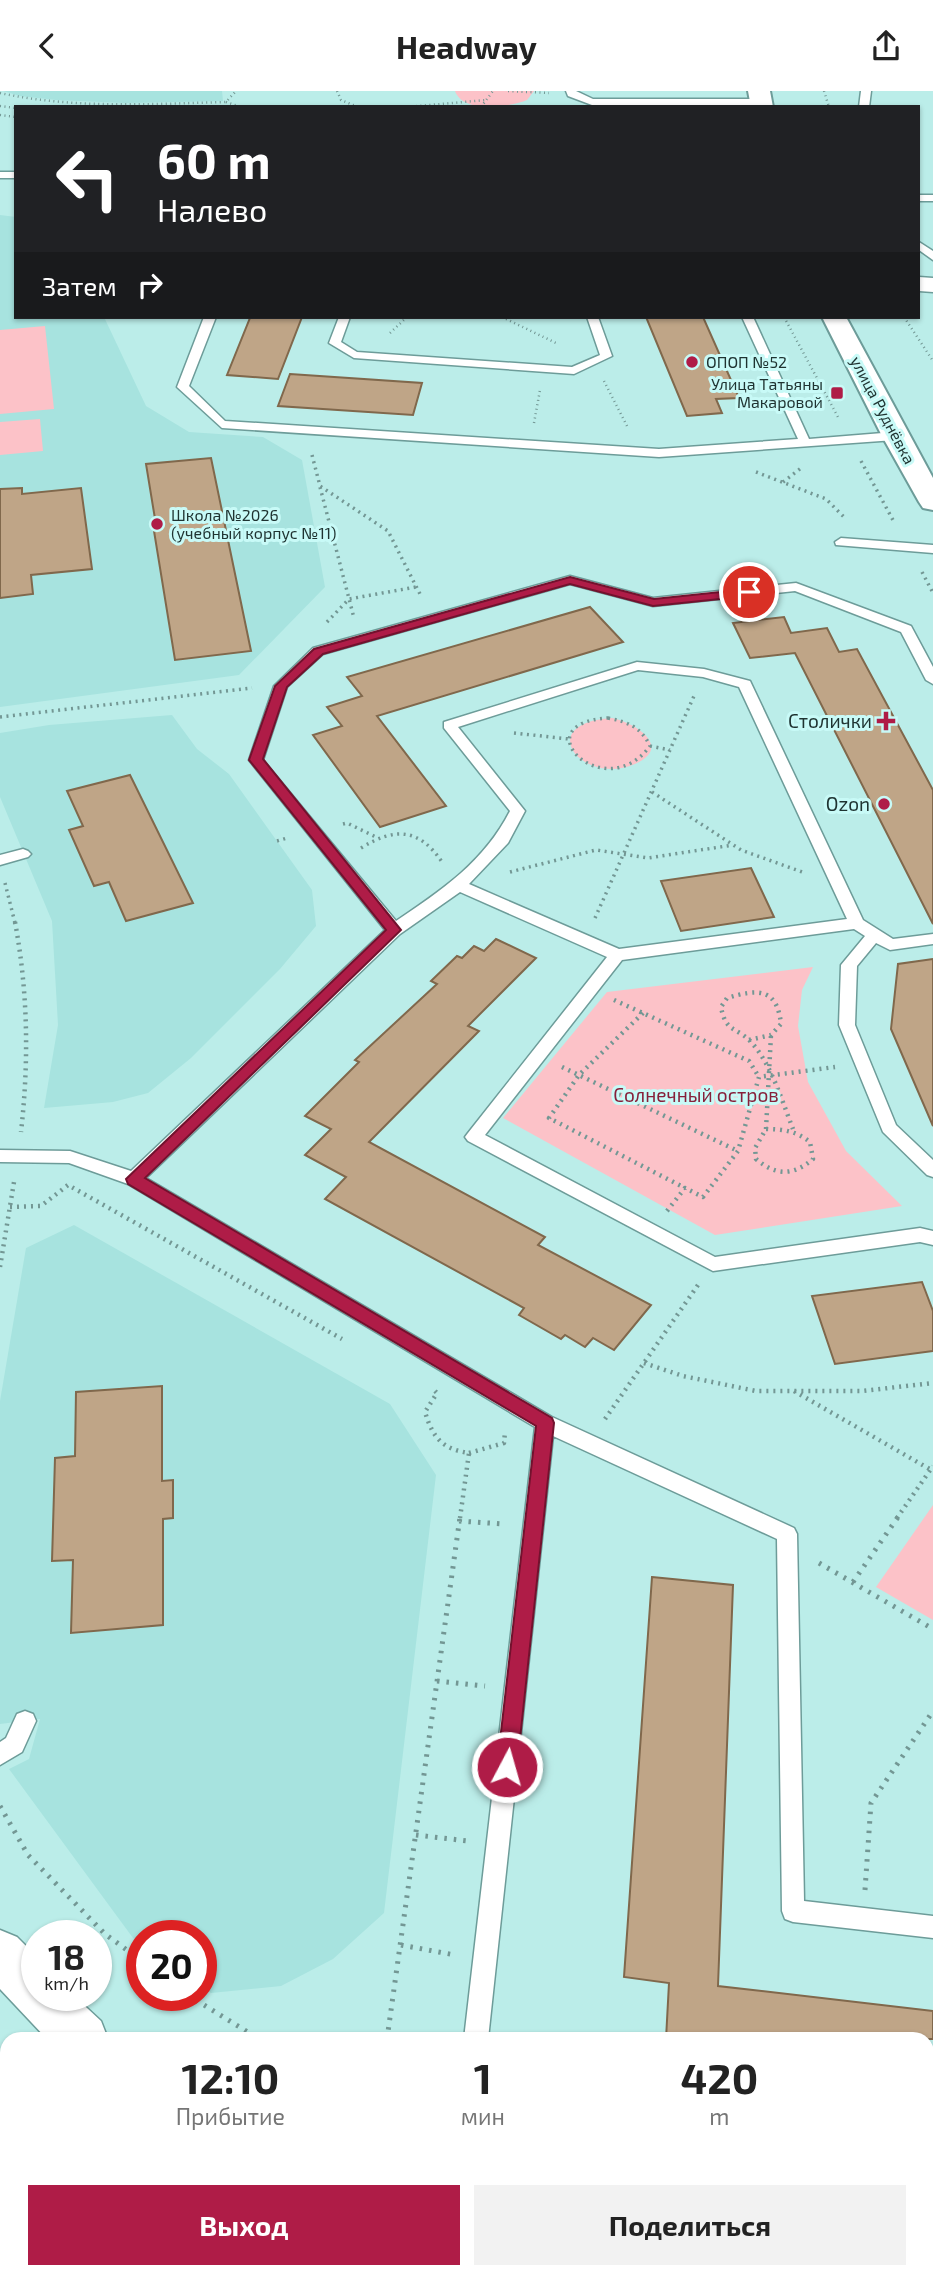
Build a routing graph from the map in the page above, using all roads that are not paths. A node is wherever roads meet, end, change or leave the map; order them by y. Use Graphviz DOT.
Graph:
graph roads {
  1 [pos="684,91"];
  2 [pos="571,93"];
  3 [pos="761,100"];
  4 [pos="686,103"];
  5 [pos="209,319"];
  6 [pos="343,319"];
  7 [pos="594,319"];
  8 [pos="749,319"];
  9 [pos="835,319"];
  10 [pos="895,436"];
  11 [pos="805,442"];
  12 [pos="933,502"];
  13 [pos="846,542"];
  14 [pos="933,548"];
  15 [pos="933,680"];
  16 [pos="23,854"];
  17 [pos="0,860"];
  18 [pos="458,885"];
  19 [pos="857,923"];
  20 [pos="394,930"];
  21 [pos="874,935"];
  22 [pos="933,939"];
  23 [pos="617,955"];
  24 [pos="9,1156"];
  25 [pos="933,1170"];
  26 [pos="134,1179"];
  27 [pos="933,1238"];
  28 [pos="545,1423"];
  29 [pos="25,1721"];
  30 [pos="0,1755"];
  31 [pos="933,1927"];
  32 [pos="0,1954"];
  33 [pos="21,1976"];
  34 [pos="55,2011"];
  35 [pos="76,2032"];
  36 [pos="478,2032"];
  1 -- 4 [label="lane"];
  2 -- 4 [label="lane"];
  3 -- 4 [label="lane"];
  5 -- 11 [label="lane"];
  6 -- 7 [label="lane"];
  8 -- 11 [label="lane"];
  9 -- 10 [label="street, улица Руднёвка"];
  10 -- 11 [label="lane"];
  10 -- 12 [label="street, улица Руднёвка"];
  13 -- 14 [label="lane"];
  15 -- 20 [label="lane"];
  16 -- 17 [label="lane"];
  18 -- 19 [label="lane"];
  18 -- 20 [label="lane"];
  18 -- 23 [label="lane"];
  19 -- 21 [label="lane"];
  19 -- 23 [label="lane"];
  20 -- 26 [label="lane"];
  21 -- 22 [label="lane"];
  21 -- 25 [label="lane"];
  23 -- 27 [label="lane"];
  24 -- 26 [label="lane"];
  26 -- 28 [label="lane"];
  28 -- 31 [label="lane"];
  28 -- 36 [label="lane"];
  29 -- 30 [label="lane"];
  32 -- 33 [label="street"];
  34 -- 35 [label="street"];
}
